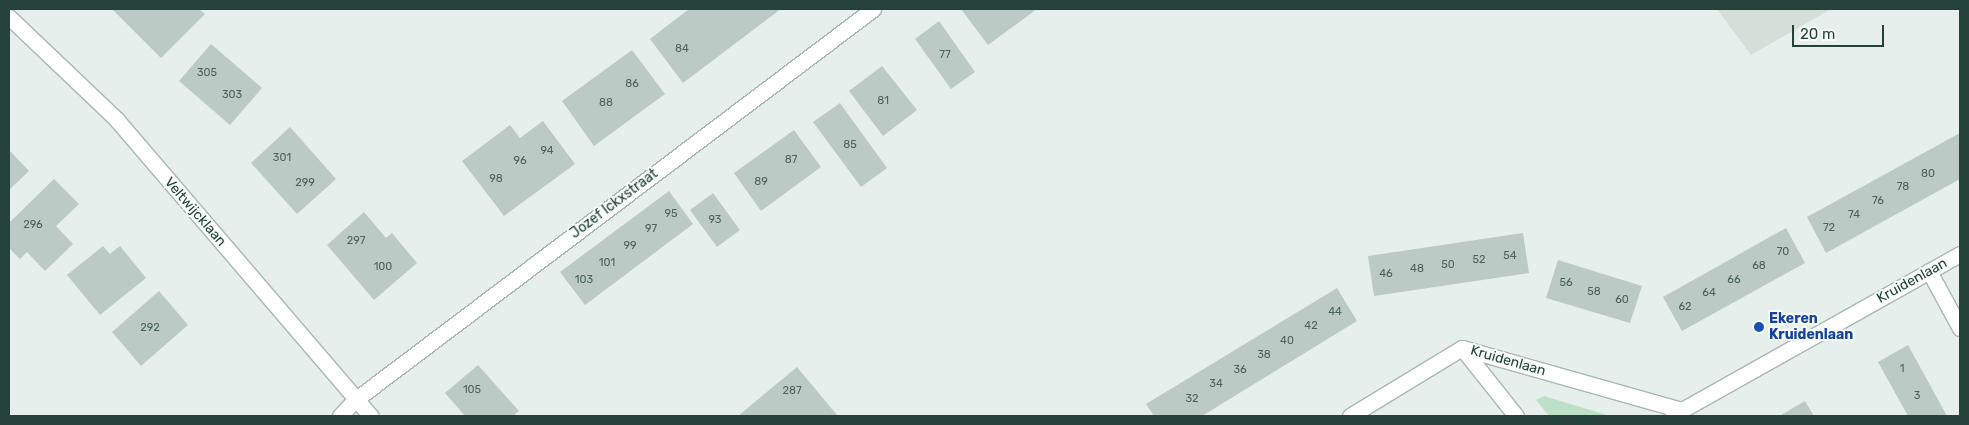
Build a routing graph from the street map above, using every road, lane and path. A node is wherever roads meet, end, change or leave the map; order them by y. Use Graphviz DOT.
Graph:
graph roads {
  1 [pos="873,9"];
  2 [pos="9,17"];
  3 [pos="1960,254"];
  4 [pos="1930,271"];
  5 [pos="1960,328"];
  6 [pos="1462,348"];
  7 [pos="355,400"];
  8 [pos="1676,413"];
  9 [pos="340,416"];
  10 [pos="371,416"];
  11 [pos="1350,416"];
  12 [pos="1516,416"];
  1 -- 7 [label="street, Jozef Ickxstraat"];
  2 -- 7 [label="street, Veltwijcklaan"];
  3 -- 4 [label="street, Kruidenlaan"];
  4 -- 5 [label="street"];
  4 -- 8 [label="street, Kruidenlaan"];
  6 -- 8 [label="street, Kruidenlaan"];
  6 -- 11 [label="street, Kruidenlaan"];
  6 -- 12 [label="street"];
  7 -- 9 [label="street, Jozef Ickxstraat"];
  7 -- 10 [label="street, Veltwijcklaan"];
}
